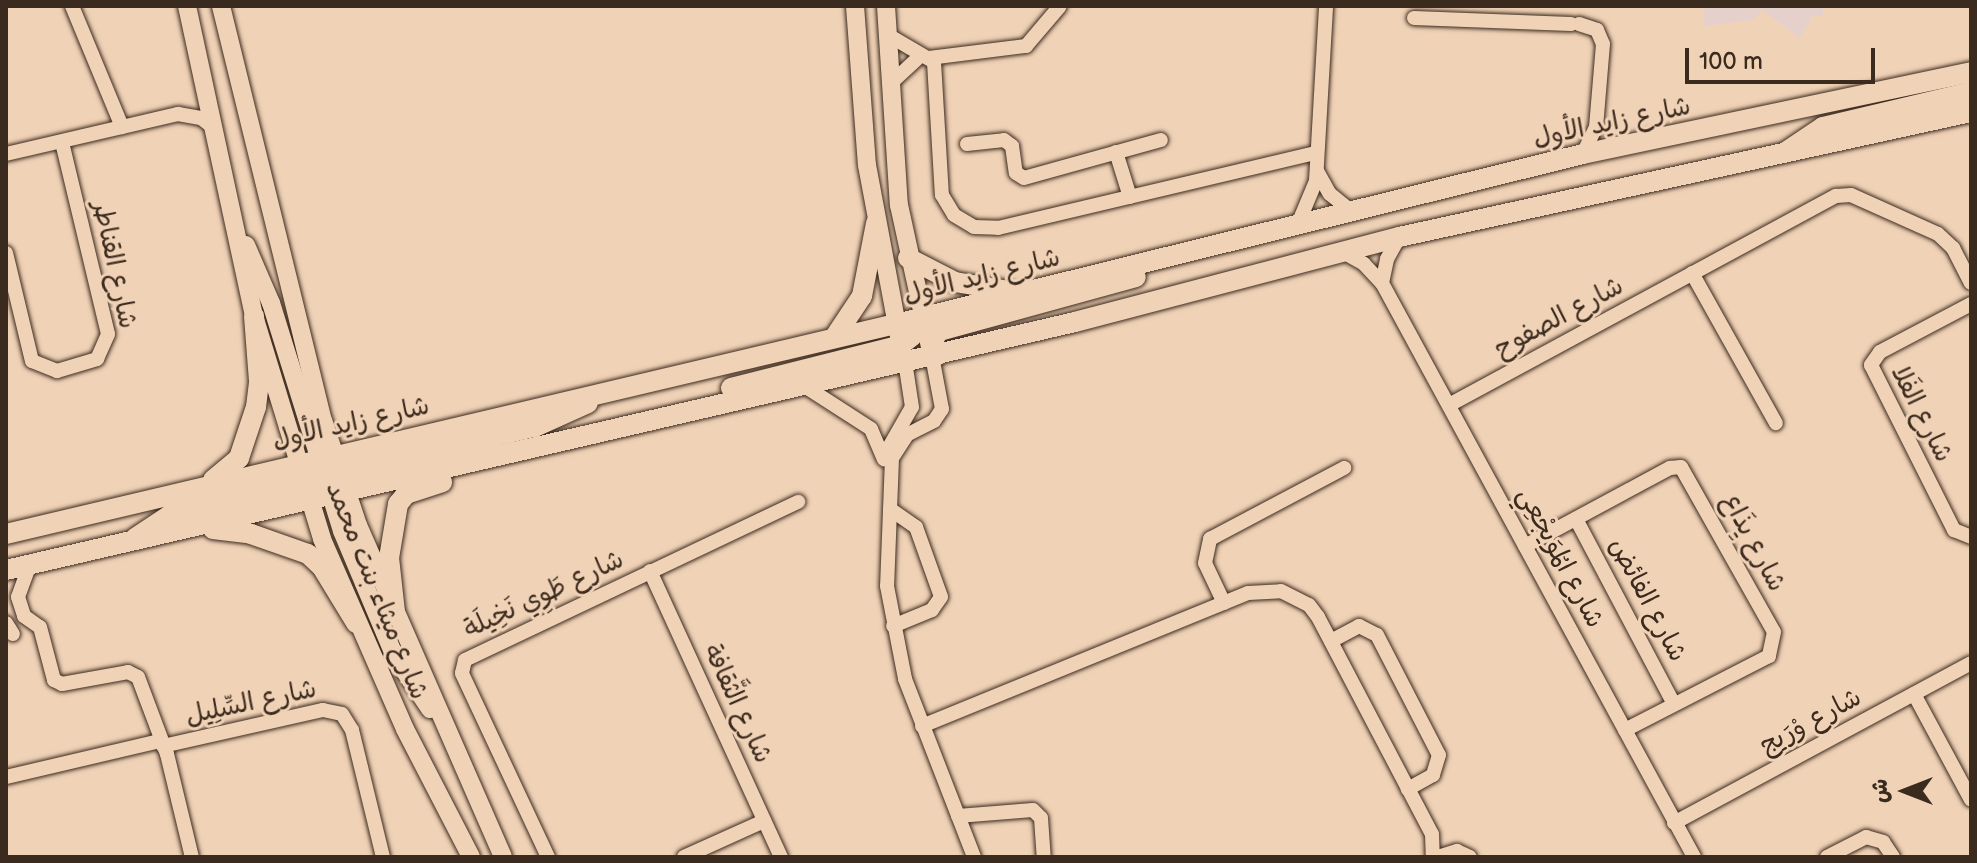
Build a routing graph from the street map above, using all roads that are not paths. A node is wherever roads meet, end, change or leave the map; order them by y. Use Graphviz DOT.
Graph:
graph roads {
  1 [pos="72,6"];
  2 [pos="187,6"];
  3 [pos="221,6"];
  4 [pos="855,6"];
  5 [pos="886,6"];
  6 [pos="1060,6"];
  7 [pos="1326,6"];
  8 [pos="1414,18"];
  9 [pos="888,35"];
  10 [pos="924,57"];
  11 [pos="1971,61"];
  12 [pos="1971,72"];
  13 [pos="205,84"];
  14 [pos="890,84"];
  15 [pos="1909,87"];
  16 [pos="1971,92"];
  17 [pos="1971,112"];
  18 [pos="178,114"];
  19 [pos="1597,118"];
  20 [pos="1920,124"];
  21 [pos="122,127"];
  22 [pos="214,128"];
  23 [pos="1971,128"];
  24 [pos="1161,140"];
  25 [pos="62,142"];
  26 [pos="967,144"];
  27 [pos="1626,146"];
  28 [pos="1116,152"];
  29 [pos="1316,153"];
  30 [pos="6,154"];
  31 [pos="1583,154"];
  32 [pos="1784,154"];
  33 [pos="1317,171"];
  34 [pos="1130,197"];
  35 [pos="1350,210"];
  36 [pos="876,223"];
  37 [pos="1298,224"];
  38 [pos="236,229"];
  39 [pos="1399,237"];
  40 [pos="1341,251"];
  41 [pos="6,253"];
  42 [pos="908,258"];
  43 [pos="1159,261"];
  44 [pos="1692,273"];
  45 [pos="1382,283"];
  46 [pos="1971,283"];
  47 [pos="1029,292"];
  48 [pos="1971,304"];
  49 [pos="254,316"];
  50 [pos="922,317"];
  51 [pos="896,324"];
  52 [pos="834,338"];
  53 [pos="903,353"];
  54 [pos="935,355"];
  55 [pos="802,385"];
  56 [pos="1449,405"];
  57 [pos="676,415"];
  58 [pos="1776,423"];
  59 [pos="885,462"];
  60 [pos="469,463"];
  61 [pos="1344,468"];
  62 [pos="323,477"];
  63 [pos="210,483"];
  64 [pos="798,502"];
  65 [pos="890,509"];
  66 [pos="1576,519"];
  67 [pos="197,527"];
  68 [pos="6,534"];
  69 [pos="1971,537"];
  70 [pos="129,543"];
  71 [pos="1525,546"];
  72 [pos="30,564"];
  73 [pos="6,570"];
  74 [pos="650,571"];
  75 [pos="6,584"];
  76 [pos="18,597"];
  77 [pos="1224,603"];
  78 [pos="395,612"];
  79 [pos="356,623"];
  80 [pos="893,626"];
  81 [pos="1331,641"];
  82 [pos="1971,663"];
  83 [pos="1914,694"];
  84 [pos="1674,704"];
  85 [pos="438,716"];
  86 [pos="922,726"];
  87 [pos="1625,730"];
  88 [pos="162,743"];
  89 [pos="6,777"];
  90 [pos="1408,789"];
  91 [pos="1971,800"];
  92 [pos="958,816"];
  93 [pos="764,821"];
  94 [pos="1674,823"];
  95 [pos="1432,834"];
  96 [pos="1464,854"];
  97 [pos="469,856"];
  98 [pos="192,857"];
  99 [pos="383,857"];
  100 [pos="503,857"];
  101 [pos="548,857"];
  102 [pos="684,857"];
  103 [pos="781,857"];
  104 [pos="974,857"];
  105 [pos="1044,857"];
  106 [pos="1435,857"];
  107 [pos="1694,857"];
  108 [pos="1827,857"];
  109 [pos="1893,857"];
  1 -- 21 [label="street"];
  2 -- 13 [label="main road, شارع ميثاء بنت محمد"];
  3 -- 62 [label="main road, شارع ميثاء بنت محمد"];
  4 -- 36 [label="main road"];
  5 -- 9 [label="main road"];
  6 -- 10 [label="street"];
  7 -- 29 [label="street"];
  8 -- 19 [label="street"];
  9 -- 10 [label="street"];
  9 -- 14 [label="main road"];
  10 -- 14 [label="street"];
  10 -- 34 [label="street"];
  11 -- 15 [label="main road"];
  12 -- 15 [label="main road, شارع زايد الأول"];
  13 -- 18 [label="street"];
  13 -- 22 [label="main road, شارع ميثاء بنت محمد"];
  14 -- 42 [label="main road"];
  15 -- 27 [label="main road, شارع زايد الأول"];
  16 -- 32 [label="main road"];
  17 -- 20 [label="main road, شارع زايد الأول"];
  18 -- 21 [label="street"];
  18 -- 22 [label="street"];
  19 -- 27 [label="street"];
  19 -- 31 [label="street"];
  20 -- 23 [label="main road"];
  20 -- 32 [label="main road, شارع زايد الأول"];
  21 -- 25 [label="street"];
  22 -- 38 [label="main road, شارع ميثاء بنت محمد"];
  24 -- 28 [label="street"];
  25 -- 30 [label="street"];
  25 -- 41 [label="street, شارع القناطر"];
  26 -- 28 [label="street"];
  27 -- 31 [label="main road, شارع زايد الأول"];
  28 -- 34 [label="street"];
  29 -- 33 [label="street"];
  29 -- 34 [label="street"];
  31 -- 35 [label="main road, شارع زايد الأول"];
  32 -- 39 [label="main road, شارع زايد الأول"];
  33 -- 35 [label="street"];
  33 -- 37 [label="street"];
  35 -- 37 [label="main road, شارع زايد الأول"];
  36 -- 51 [label="main road"];
  36 -- 52 [label="main road"];
  37 -- 43 [label="main road, شارع زايد الأول"];
  38 -- 49 [label="main road, شارع ميثاء بنت محمد"];
  38 -- 62 [label="main road"];
  39 -- 40 [label="main road, شارع زايد الأول"];
  39 -- 45 [label="street"];
  40 -- 45 [label="street, شارع المُوَيجْعِي"];
  40 -- 54 [label="main road, شارع زايد الأول"];
  42 -- 47 [label="main road"];
  42 -- 50 [label="main road"];
  43 -- 47 [label="main road, شارع زايد الأول"];
  43 -- 54 [label="main road"];
  44 -- 46 [label="street, شارع الصفوح"];
  44 -- 56 [label="street, شارع الصفوح"];
  44 -- 58 [label="street"];
  45 -- 56 [label="street, شارع المُوَيجْعِي"];
  47 -- 50 [label="main road, شارع زايد الأول"];
  48 -- 69 [label="street, شارع الفَلا"];
  49 -- 62 [label="main road, شارع ميثاء بنت محمد"];
  49 -- 63 [label="main road"];
  50 -- 51 [label="main road, شارع زايد الأول"];
  50 -- 53 [label="main road"];
  50 -- 54 [label="main road"];
  51 -- 52 [label="main road, شارع زايد الأول"];
  51 -- 53 [label="main road"];
  52 -- 62 [label="main road, شارع زايد الأول"];
  53 -- 54 [label="main road, شارع زايد الأول"];
  53 -- 55 [label="main road, شارع زايد الأول"];
  53 -- 57 [label="main road"];
  53 -- 59 [label="street"];
  54 -- 65 [label="street"];
  55 -- 57 [label="main road, شارع زايد الأول"];
  55 -- 59 [label="street"];
  56 -- 71 [label="street, شارع المُوَيجْعِي"];
  57 -- 60 [label="main road, شارع زايد الأول"];
  59 -- 65 [label="street"];
  60 -- 62 [label="main road, شارع زايد الأول"];
  60 -- 78 [label="main road"];
  61 -- 77 [label="street"];
  62 -- 63 [label="main road, شارع زايد الأول"];
  62 -- 67 [label="main road, شارع زايد الأول"];
  62 -- 70 [label="main road"];
  62 -- 78 [label="main road, شارع ميثاء بنت محمد"];
  62 -- 79 [label="main road, شارع ميثاء بنت محمد"];
  62 -- 85 [label="main road"];
  63 -- 68 [label="main road, شارع زايد الأول"];
  64 -- 74 [label="street, شارع طَوِي نَخِيلَة"];
  65 -- 80 [label="street"];
  65 -- 80 [label="street"];
  66 -- 71 [label="street, شارع يِذَاع"];
  66 -- 84 [label="street, شارع الفائض"];
  66 -- 84 [label="street, شارع يِذَاع"];
  67 -- 70 [label="main road, شارع زايد الأول"];
  67 -- 79 [label="main road"];
  70 -- 72 [label="main road, شارع زايد الأول"];
  71 -- 87 [label="street, شارع المُوَيجْعِي"];
  72 -- 73 [label="main road, شارع زايد الأول"];
  72 -- 76 [label="street"];
  74 -- 93 [label="street, شارع الثَّقافة"];
  74 -- 101 [label="street, شارع طَوِي نَخِيلَة"];
  75 -- 76 [label="street"];
  76 -- 88 [label="street"];
  77 -- 81 [label="street"];
  77 -- 86 [label="street"];
  78 -- 85 [label="main road, شارع ميثاء بنت محمد"];
  79 -- 97 [label="main road, شارع ميثاء بنت محمد"];
  80 -- 86 [label="street"];
  81 -- 90 [label="street"];
  81 -- 90 [label="street"];
  82 -- 83 [label="street, شارع وْرَيج"];
  83 -- 91 [label="street"];
  83 -- 94 [label="street, شارع وْرَيج"];
  84 -- 87 [label="street, شارع يِذَاع"];
  85 -- 100 [label="main road, شارع ميثاء بنت محمد"];
  86 -- 92 [label="street"];
  87 -- 94 [label="street, شارع المُوَيجْعِي"];
  88 -- 89 [label="street, شارع السِّلِيل"];
  88 -- 98 [label="street"];
  88 -- 99 [label="street, شارع السِّلِيل"];
  90 -- 95 [label="street"];
  92 -- 104 [label="street"];
  92 -- 105 [label="street"];
  93 -- 102 [label="street"];
  93 -- 103 [label="street, شارع الثَّقافة"];
  94 -- 107 [label="street, شارع المُوَيجْعِي"];
  95 -- 96 [label="street"];
  95 -- 106 [label="street"];
  96 -- 106 [label="street"];
  108 -- 109 [label="street"];
}
